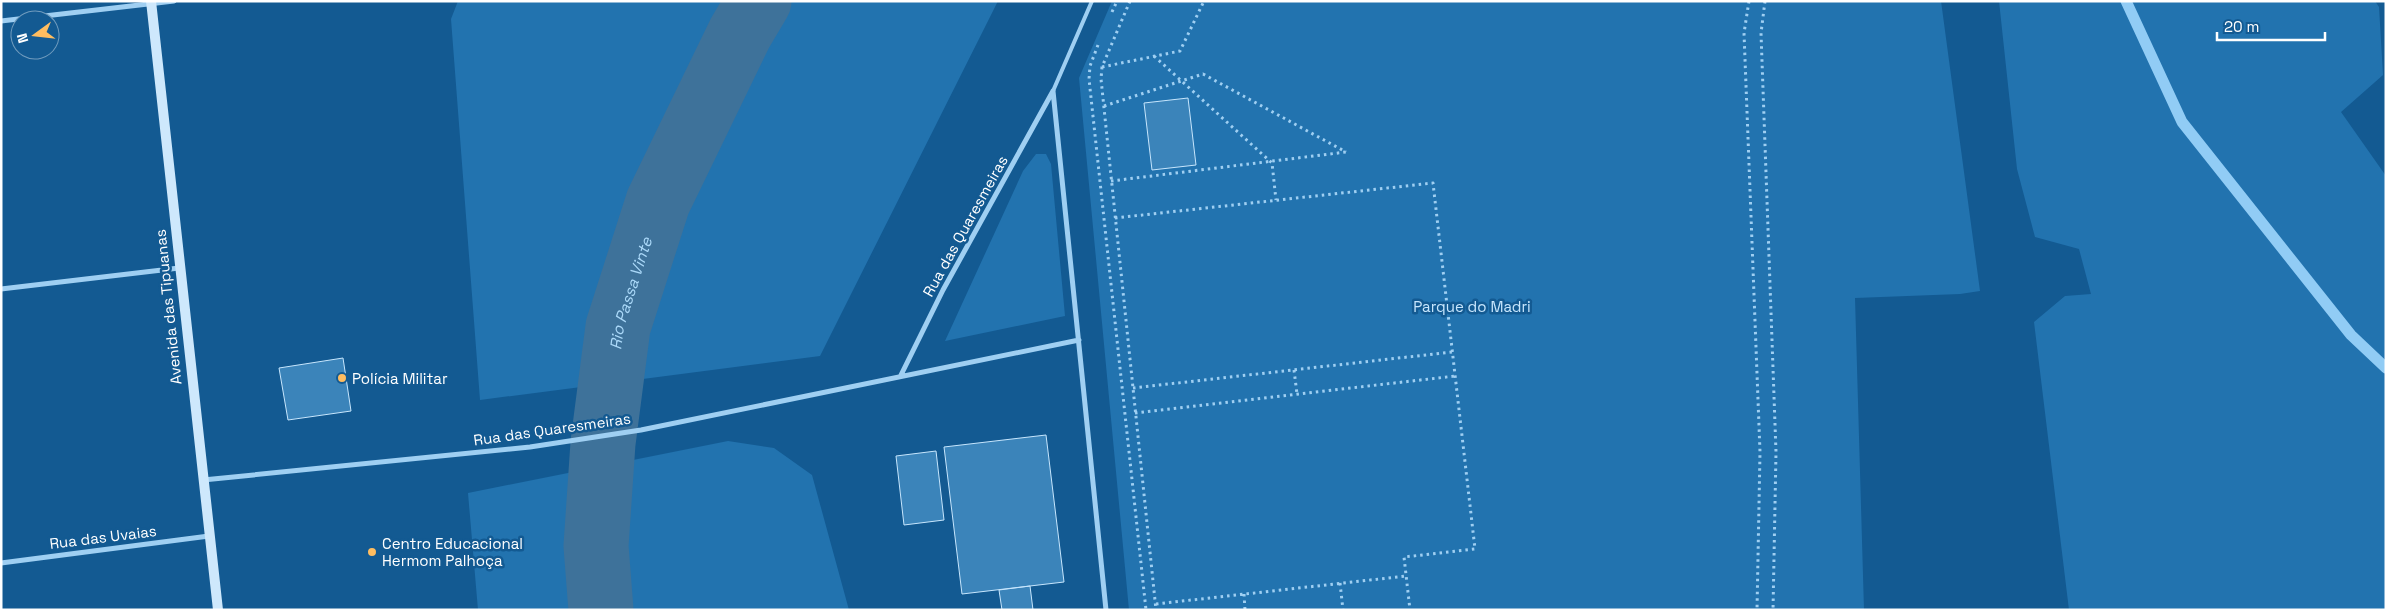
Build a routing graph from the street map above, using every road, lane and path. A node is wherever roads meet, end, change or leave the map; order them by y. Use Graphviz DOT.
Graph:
graph roads {
  1 [pos="174,1"];
  2 [pos="1092,1"];
  3 [pos="1117,1"];
  4 [pos="1204,1"];
  5 [pos="1749,1"];
  6 [pos="1765,1"];
  7 [pos="1129,2"];
  8 [pos="151,3"];
  9 [pos="1110,17"];
  10 [pos="1,21"];
  11 [pos="1100,40"];
  12 [pos="1154,56"];
  13 [pos="1102,67"];
  14 [pos="1181,81"];
  15 [pos="1053,91"];
  16 [pos="1104,106"];
  17 [pos="1272,163"];
  18 [pos="1112,181"];
  19 [pos="1276,200"];
  20 [pos="1115,218"];
  21 [pos="179,268"];
  22 [pos="1,289"];
  23 [pos="1079,340"];
  24 [pos="1452,352"];
  25 [pos="1294,370"];
  26 [pos="901,375"];
  27 [pos="1455,376"];
  28 [pos="1133,388"];
  29 [pos="1297,394"];
  30 [pos="1135,413"];
  31 [pos="202,480"];
  32 [pos="209,536"];
  33 [pos="1,563"];
  34 [pos="1406,576"];
  35 [pos="1340,583"];
  36 [pos="1244,594"];
  37 [pos="1155,604"];
  38 [pos="218,610"];
  39 [pos="1106,610"];
  40 [pos="1146,610"];
  41 [pos="1156,610"];
  42 [pos="1246,610"];
  43 [pos="1343,610"];
  44 [pos="1410,610"];
  45 [pos="1757,610"];
  46 [pos="1773,610"];
  1 -- 8 [label="street"];
  2 -- 15 [label="lane"];
  3 -- 9 [label="path"];
  4 -- 12 [label="path"];
  5 -- 45 [label="path"];
  6 -- 46 [label="path"];
  7 -- 13 [label="path"];
  8 -- 10 [label="street"];
  8 -- 21 [label="main road, Avenida das Tipuanas"];
  11 -- 40 [label="path"];
  12 -- 13 [label="path"];
  12 -- 14 [label="path"];
  13 -- 16 [label="path"];
  14 -- 16 [label="path"];
  14 -- 17 [label="path"];
  14 -- 17 [label="path"];
  15 -- 23 [label="street"];
  15 -- 26 [label="street, Rua das Quaresmeiras"];
  16 -- 18 [label="path"];
  17 -- 18 [label="path"];
  17 -- 19 [label="path"];
  18 -- 20 [label="path"];
  19 -- 20 [label="path"];
  19 -- 24 [label="path"];
  20 -- 28 [label="path"];
  21 -- 22 [label="street"];
  21 -- 31 [label="main road, Avenida das Tipuanas"];
  23 -- 26 [label="street, Rua das Quaresmeiras"];
  23 -- 39 [label="street"];
  24 -- 25 [label="path"];
  24 -- 27 [label="path"];
  25 -- 28 [label="path"];
  25 -- 29 [label="path"];
  26 -- 31 [label="street, Rua das Quaresmeiras"];
  27 -- 29 [label="path"];
  27 -- 34 [label="path"];
  28 -- 30 [label="path"];
  29 -- 30 [label="path"];
  30 -- 37 [label="path"];
  31 -- 32 [label="main road, Avenida das Tipuanas"];
  32 -- 33 [label="street, Rua das Uvaias"];
  32 -- 38 [label="main road, Avenida das Tipuanas"];
  34 -- 35 [label="path"];
  34 -- 44 [label="path"];
  35 -- 36 [label="path"];
  35 -- 43 [label="path"];
  36 -- 37 [label="path"];
  36 -- 42 [label="path"];
  37 -- 41 [label="path"];
}
